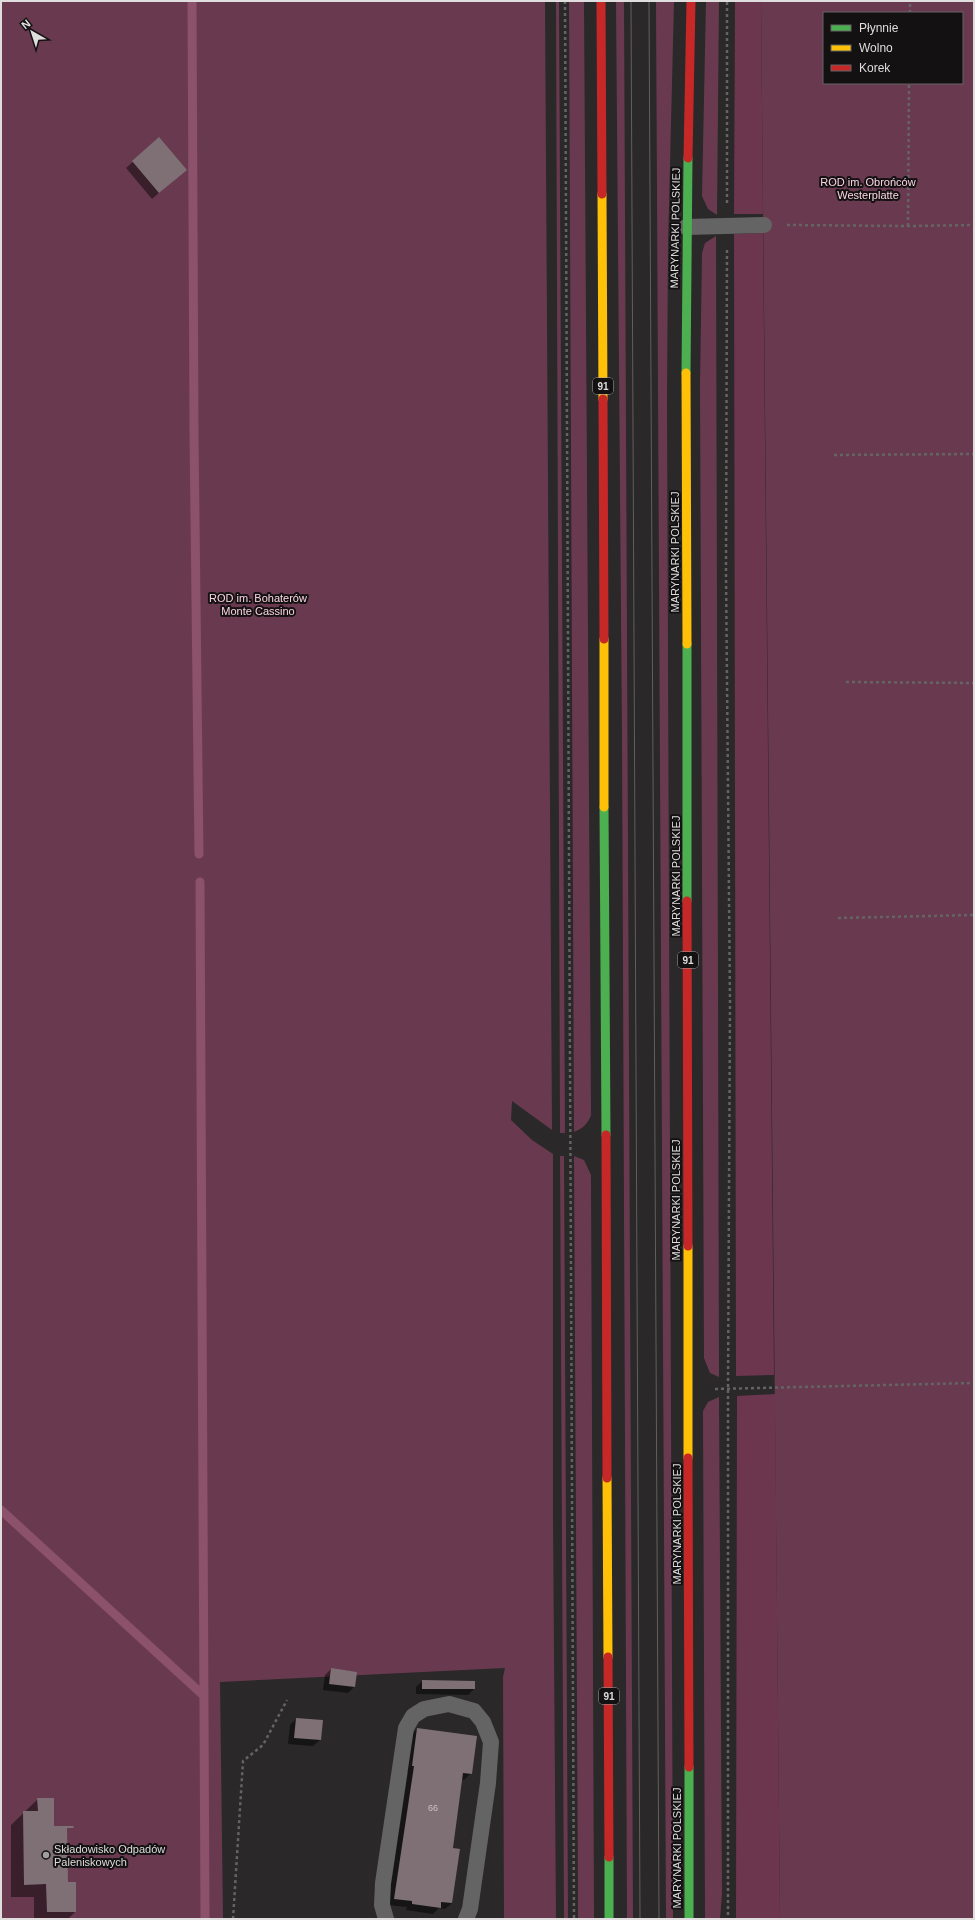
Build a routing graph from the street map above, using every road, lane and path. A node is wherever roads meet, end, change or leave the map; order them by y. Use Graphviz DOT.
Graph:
graph roads {
  1 [pos="565,1"];
  2 [pos="601,1"];
  3 [pos="691,1"];
  4 [pos="727,1"];
  5 [pos="910,1"];
  6 [pos="910,12"];
  7 [pos="909,84"];
  8 [pos="764,225"];
  9 [pos="974,225"];
  10 [pos="727,226"];
  11 [pos="908,226"];
  12 [pos="686,227"];
  13 [pos="974,454"];
  14 [pos="834,455"];
  15 [pos="846,682"];
  16 [pos="974,683"];
  17 [pos="974,915"];
  18 [pos="838,918"];
  19 [pos="974,1383"];
  20 [pos="728,1388"];
  21 [pos="688,1389"];
  22 [pos="287,1700"];
  23 [pos="233,1919"];
  24 [pos="386,1919"];
  25 [pos="466,1919"];
  26 [pos="574,1919"];
  27 [pos="609,1919"];
  28 [pos="689,1919"];
  29 [pos="728,1919"];
  1 -- 26 [label="path"];
  2 -- 27 [label="main road, 91"];
  3 -- 12 [label="main road, MARYNARKI POLSKIEJ / 91"];
  4 -- 10 [label="path"];
  5 -- 6 [label="path"];
  7 -- 11 [label="path"];
  8 -- 10 [label="lane"];
  8 -- 11 [label="path"];
  9 -- 11 [label="path"];
  10 -- 12 [label="lane"];
  10 -- 20 [label="path"];
  12 -- 21 [label="main road, MARYNARKI POLSKIEJ / 91"];
  13 -- 14 [label="path"];
  15 -- 16 [label="path"];
  17 -- 18 [label="path"];
  19 -- 20 [label="path"];
  20 -- 21 [label="path"];
  20 -- 29 [label="path"];
  21 -- 28 [label="main road, MARYNARKI POLSKIEJ / 91"];
  22 -- 23 [label="path"];
  24 -- 25 [label="lane"];
}
